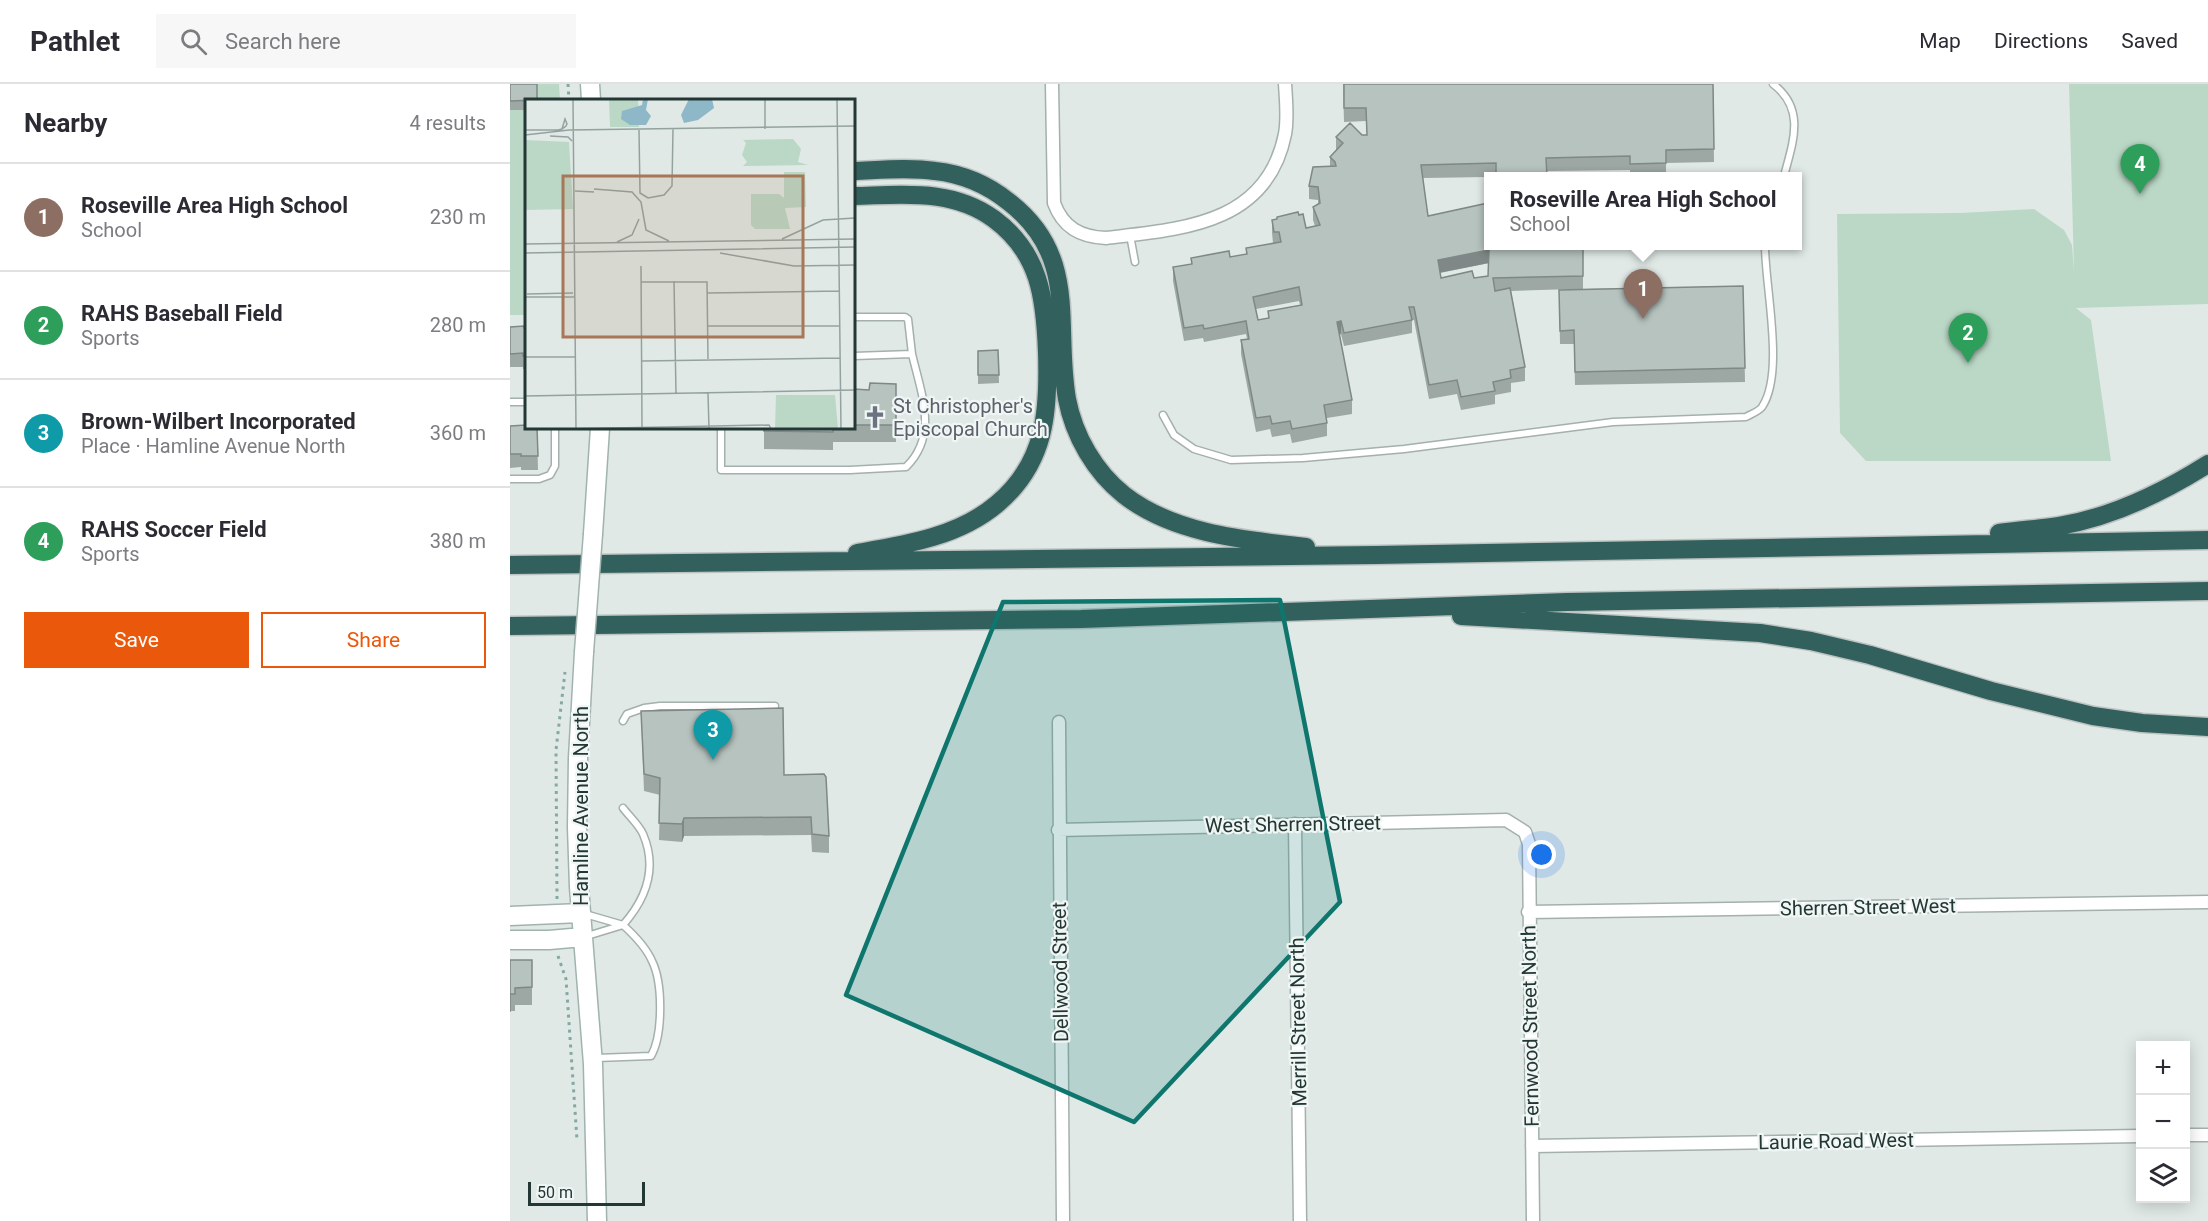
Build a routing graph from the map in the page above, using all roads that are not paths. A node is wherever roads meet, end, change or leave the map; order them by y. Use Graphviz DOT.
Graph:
graph roads {
  1 [pos="590,84"];
  2 [pos="1052,84"];
  3 [pos="1286,84"];
  4 [pos="1773,84"];
  5 [pos="591,99"];
  6 [pos="855,171"];
  7 [pos="1785,172"];
  8 [pos="855,196"];
  9 [pos="1130,235"];
  10 [pos="1765,250"];
  11 [pos="1135,262"];
  12 [pos="855,316"];
  13 [pos="912,354"];
  14 [pos="855,356"];
  15 [pos="1163,415"];
  16 [pos="555,429"];
  17 [pos="600,429"];
  18 [pos="721,429"];
  19 [pos="2208,464"];
  20 [pos="510,479"];
  21 [pos="2208,540"];
  22 [pos="1898,544"];
  23 [pos="1376,555"];
  24 [pos="775,563"];
  25 [pos="510,565"];
  26 [pos="2208,591"];
  27 [pos="1355,610"];
  28 [pos="510,626"];
  29 [pos="775,706"];
  30 [pos="623,721"];
  31 [pos="1059,722"];
  32 [pos="2208,728"];
  33 [pos="623,808"];
  34 [pos="1295,824"];
  35 [pos="1059,830"];
  36 [pos="1525,832"];
  37 [pos="2208,902"];
  38 [pos="1528,912"];
  39 [pos="581,913"];
  40 [pos="510,916"];
  41 [pos="623,925"];
  42 [pos="583,937"];
  43 [pos="510,940"];
  44 [pos="592,1058"];
  45 [pos="2190,1135"];
  46 [pos="2208,1135"];
  47 [pos="2136,1136"];
  48 [pos="1532,1146"];
  49 [pos="597,1221"];
  50 [pos="1063,1221"];
  51 [pos="1300,1221"];
  52 [pos="1533,1221"];
  1 -- 5 [label="street"];
  2 -- 9 [label="street"];
  3 -- 9 [label="street"];
  4 -- 7 [label="lane"];
  6 -- 23 [label="highway"];
  8 -- 24 [label="highway"];
  9 -- 11 [label="lane"];
  10 -- 15 [label="lane"];
  12 -- 13 [label="lane"];
  13 -- 14 [label="lane"];
  13 -- 18 [label="lane"];
  16 -- 20 [label="lane"];
  17 -- 39 [label="street, Hamline Avenue North, bridge"];
  19 -- 22 [label="highway"];
  21 -- 22 [label="highway"];
  22 -- 23 [label="highway"];
  23 -- 24 [label="highway"];
  24 -- 25 [label="highway"];
  26 -- 27 [label="highway"];
  27 -- 28 [label="highway"];
  27 -- 32 [label="highway"];
  29 -- 30 [label="lane"];
  31 -- 35 [label="street, Dellwood Street"];
  33 -- 41 [label="lane"];
  34 -- 35 [label="street, West Sherren Street"];
  34 -- 36 [label="street, West Sherren Street"];
  34 -- 51 [label="street, Merrill Street North"];
  35 -- 50 [label="street, Dellwood Street"];
  36 -- 38 [label="street, Fernwood Street North"];
  37 -- 38 [label="street, Sherren Street West"];
  38 -- 48 [label="street, Fernwood Street North"];
  39 -- 40 [label="street"];
  39 -- 41 [label="lane"];
  39 -- 42 [label="street, Hamline Avenue North"];
  41 -- 42 [label="lane"];
  41 -- 44 [label="lane"];
  42 -- 43 [label="street"];
  42 -- 44 [label="street, Hamline Avenue North"];
  44 -- 49 [label="street, Hamline Avenue North"];
  45 -- 46 [label="street"];
  47 -- 48 [label="street, Laurie Road West"];
  48 -- 52 [label="street, Fernwood Street North"];
}
